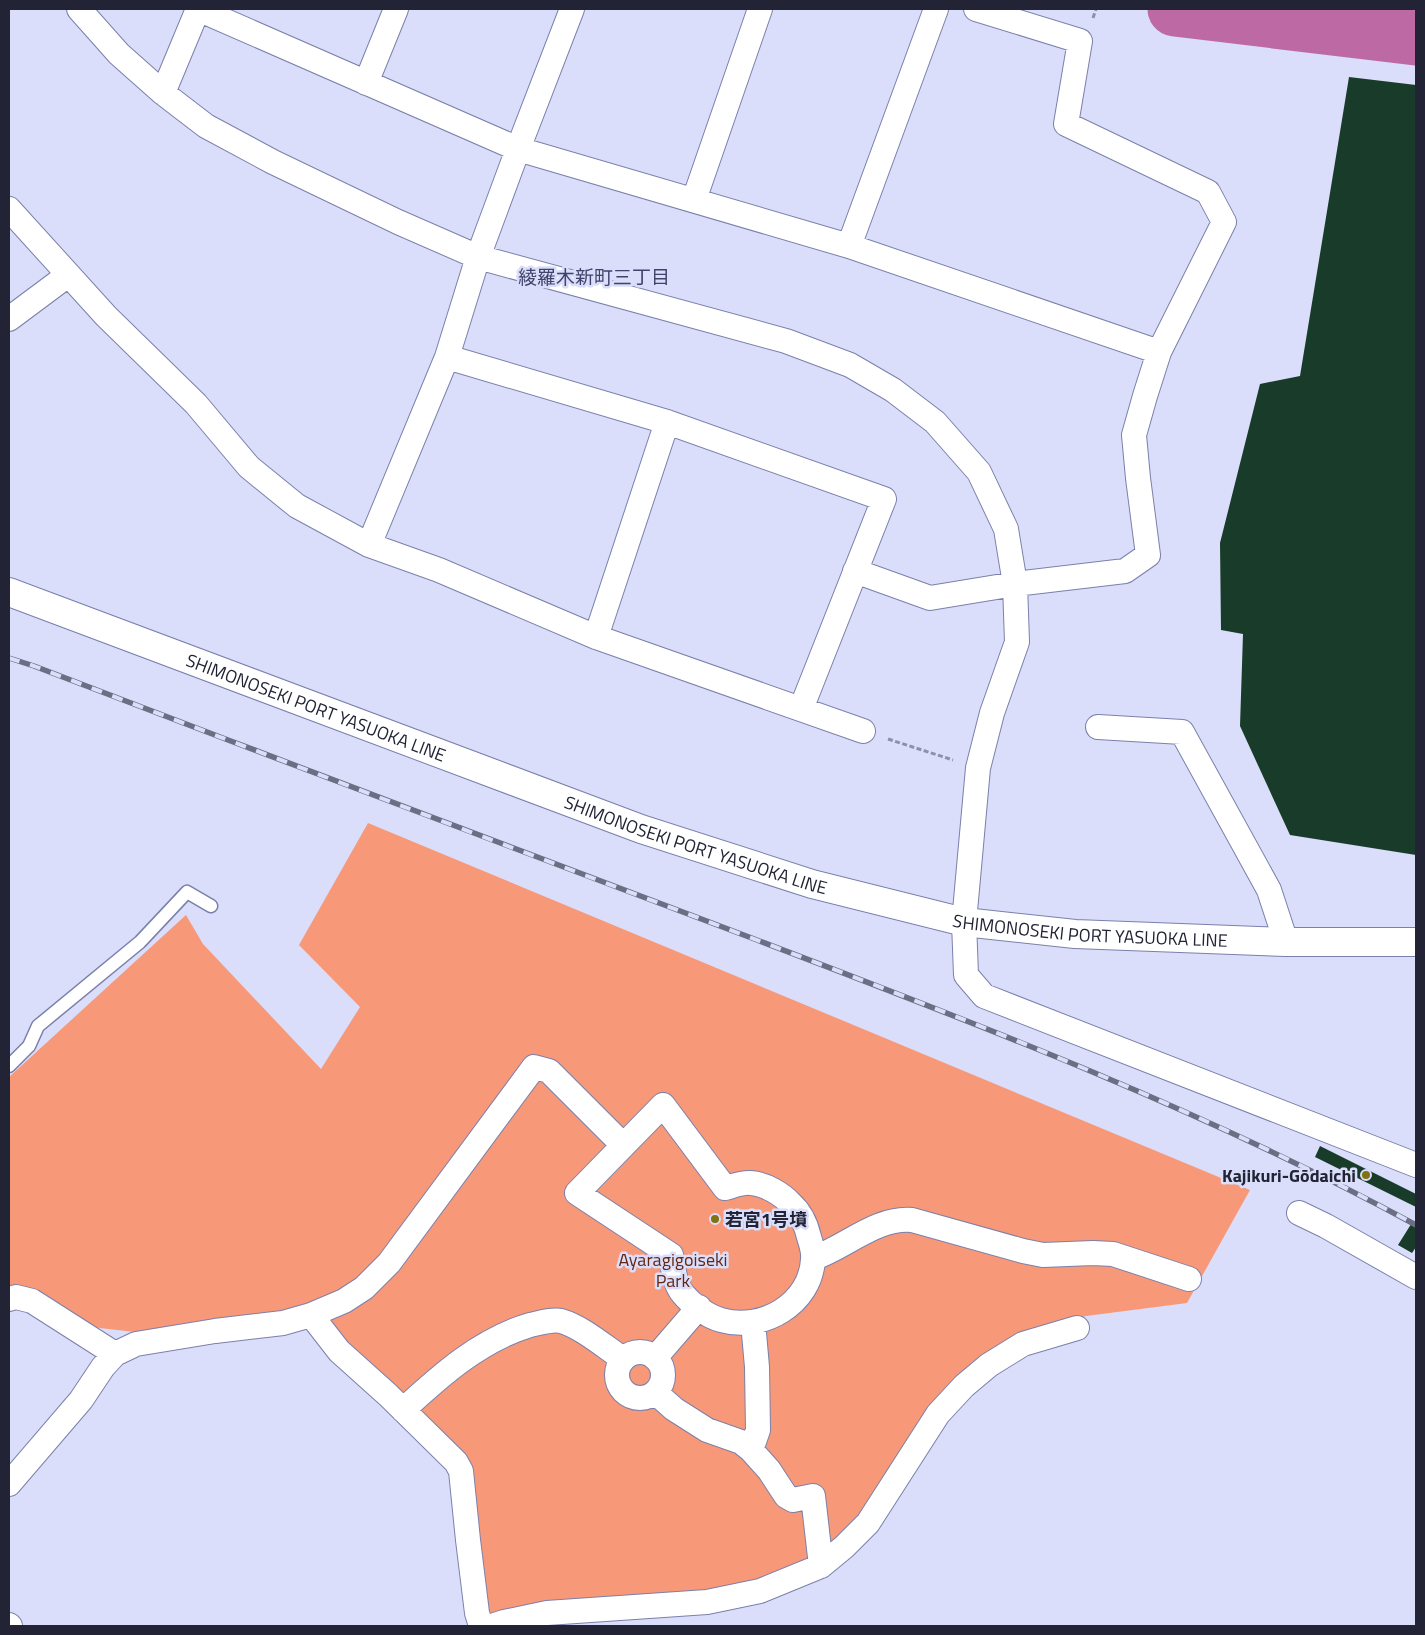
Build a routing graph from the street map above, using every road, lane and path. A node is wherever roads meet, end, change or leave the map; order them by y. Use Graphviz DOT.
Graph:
graph roads {
  1 [pos="79,9"];
  2 [pos="198,9"];
  3 [pos="396,9"];
  4 [pos="572,9"];
  5 [pos="760,9"];
  6 [pos="936,9"];
  7 [pos="976,9"];
  8 [pos="366,83"];
  9 [pos="163,93"];
  10 [pos="518,149"];
  11 [pos="694,200"];
  12 [pos="9,209"];
  13 [pos="849,246"];
  14 [pos="478,257"];
  15 [pos="68,275"];
  16 [pos="9,319"];
  17 [pos="1160,352"];
  18 [pos="447,356"];
  19 [pos="667,422"];
  20 [pos="368,545"];
  21 [pos="855,571"];
  22 [pos="1016,584"];
  23 [pos="9,592"];
  24 [pos="596,637"];
  25 [pos="801,709"];
  26 [pos="1098,727"];
  27 [pos="863,731"];
  28 [pos="978,768"];
  29 [pos="211,906"];
  30 [pos="964,922"];
  31 [pos="1286,942"];
  32 [pos="1416,942"];
  33 [pos="9,1066"];
  34 [pos="623,1145"];
  35 [pos="1416,1165"];
  36 [pos="1299,1213"];
  37 [pos="814,1258"];
  38 [pos="1416,1277"];
  39 [pos="1189,1278"];
  40 [pos="9,1298"];
  41 [pos="699,1308"];
  42 [pos="311,1315"];
  43 [pos="753,1322"];
  44 [pos="1077,1328"];
  45 [pos="115,1354"];
  46 [pos="655,1358"];
  47 [pos="623,1359"];
  48 [pos="656,1393"];
  49 [pos="403,1410"];
  50 [pos="751,1450"];
  51 [pos="9,1484"];
  52 [pos="821,1566"];
  53 [pos="481,1626"];
  54 [pos="492,1626"];
  1 -- 9 [label="street"];
  2 -- 8 [label="street"];
  2 -- 9 [label="street"];
  3 -- 8 [label="street"];
  4 -- 10 [label="street"];
  5 -- 11 [label="street"];
  6 -- 13 [label="street"];
  7 -- 17 [label="street"];
  8 -- 10 [label="street"];
  9 -- 14 [label="street"];
  10 -- 11 [label="street"];
  10 -- 14 [label="street"];
  11 -- 13 [label="street"];
  12 -- 15 [label="street"];
  13 -- 17 [label="street"];
  14 -- 18 [label="street"];
  14 -- 22 [label="street"];
  15 -- 16 [label="street"];
  15 -- 20 [label="street"];
  17 -- 22 [label="street"];
  18 -- 19 [label="street"];
  18 -- 20 [label="street"];
  19 -- 21 [label="street"];
  19 -- 24 [label="street"];
  20 -- 24 [label="street"];
  21 -- 22 [label="street"];
  21 -- 25 [label="street"];
  22 -- 28 [label="street"];
  23 -- 30 [label="main road, SHIMONOSEKI PORT YASUOKA LINE"];
  24 -- 25 [label="street"];
  25 -- 27 [label="street"];
  26 -- 31 [label="street"];
  27 -- 28 [label="path"];
  28 -- 30 [label="street"];
  29 -- 33 [label="lane"];
  30 -- 31 [label="main road, SHIMONOSEKI PORT YASUOKA LINE"];
  30 -- 35 [label="street"];
  31 -- 32 [label="main road, SHIMONOSEKI PORT YASUOKA LINE"];
  34 -- 37 [label="street"];
  34 -- 41 [label="street"];
  34 -- 42 [label="street"];
  36 -- 38 [label="street"];
  37 -- 39 [label="street"];
  37 -- 43 [label="street"];
  40 -- 45 [label="street"];
  41 -- 43 [label="street"];
  41 -- 46 [label="street"];
  42 -- 45 [label="street"];
  42 -- 49 [label="street"];
  43 -- 50 [label="street"];
  44 -- 52 [label="street"];
  45 -- 51 [label="street"];
  46 -- 47 [label="street"];
  46 -- 48 [label="street"];
  47 -- 48 [label="street"];
  47 -- 49 [label="street"];
  48 -- 50 [label="street"];
  49 -- 53 [label="street"];
  50 -- 52 [label="street"];
  52 -- 54 [label="street"];
}
